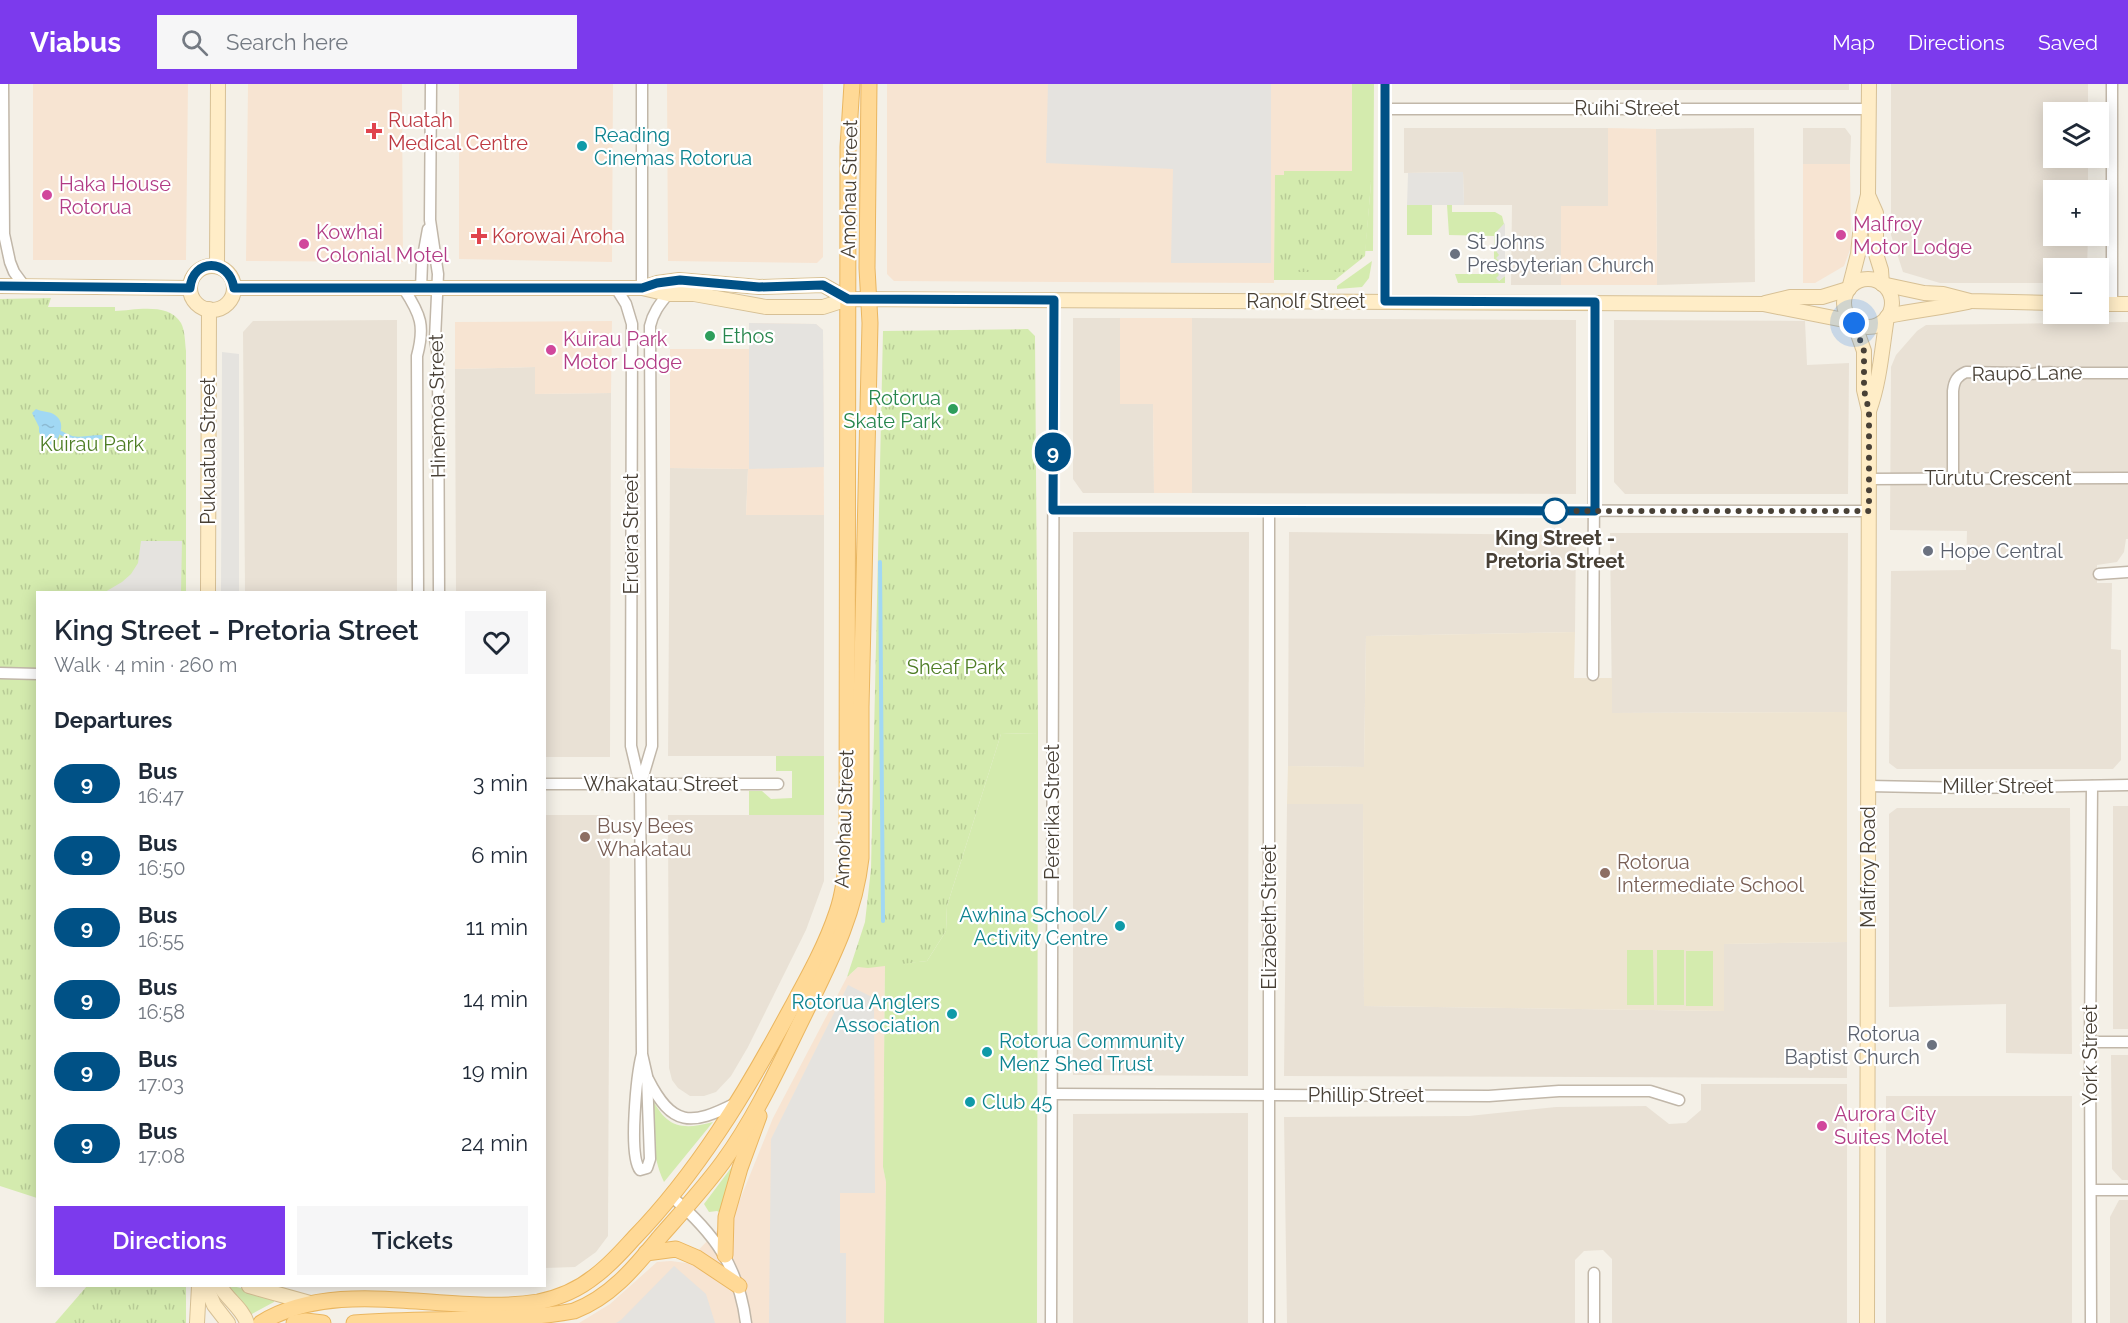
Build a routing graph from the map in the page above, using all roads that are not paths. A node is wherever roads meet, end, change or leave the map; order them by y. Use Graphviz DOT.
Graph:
graph roads {
  1 [pos="3,84"];
  2 [pos="218,84"];
  3 [pos="431,84"];
  4 [pos="642,84"];
  5 [pos="852,84"];
  6 [pos="869,84"];
  7 [pos="1385,84"];
  8 [pos="1869,84"];
  9 [pos="2112,84"];
  10 [pos="1385,108"];
  11 [pos="1869,109"];
  12 [pos="1868,195"];
  13 [pos="430,220"];
  14 [pos="4,234"];
  15 [pos="0,249"];
  16 [pos="2106,258"];
  17 [pos="217,266"];
  18 [pos="1882,284"];
  19 [pos="0,286"];
  20 [pos="25,287"];
  21 [pos="190,288"];
  22 [pos="234,288"];
  23 [pos="616,288"];
  24 [pos="642,288"];
  25 [pos="404,289"];
  26 [pos="421,289"];
  27 [pos="438,289"];
  28 [pos="1849,289"];
  29 [pos="668,294"];
  30 [pos="848,299"];
  31 [pos="869,300"];
  32 [pos="1054,300"];
  33 [pos="1385,301"];
  34 [pos="1970,301"];
  35 [pos="1595,302"];
  36 [pos="2043,303"];
  37 [pos="1763,304"];
  38 [pos="2109,304"];
  39 [pos="2128,304"];
  40 [pos="209,309"];
  41 [pos="1888,316"];
  42 [pos="1854,323"];
  43 [pos="2128,373"];
  44 [pos="1869,411"];
  45 [pos="848,450"];
  46 [pos="868,450"];
  47 [pos="1869,478"];
  48 [pos="1953,478"];
  49 [pos="2128,478"];
  50 [pos="1053,510"];
  51 [pos="1269,511"];
  52 [pos="1595,511"];
  53 [pos="1869,511"];
  54 [pos="2128,572"];
  55 [pos="2098,574"];
  56 [pos="208,591"];
  57 [pos="418,591"];
  58 [pos="439,591"];
  59 [pos="0,673"];
  60 [pos="36,674"];
  61 [pos="1593,675"];
  62 [pos="546,784"];
  63 [pos="640,784"];
  64 [pos="778,784"];
  65 [pos="2128,785"];
  66 [pos="1868,786"];
  67 [pos="2092,786"];
  68 [pos="2090,1042"];
  69 [pos="2128,1042"];
  70 [pos="642,1054"];
  71 [pos="647,1076"];
  72 [pos="765,1093"];
  73 [pos="1052,1094"];
  74 [pos="1269,1095"];
  75 [pos="1679,1100"];
  76 [pos="738,1102"];
  77 [pos="2091,1190"];
  78 [pos="2128,1190"];
  79 [pos="672,1197"];
  80 [pos="685,1209"];
  81 [pos="646,1253"];
  82 [pos="725,1255"];
  83 [pos="1594,1273"];
  84 [pos="739,1286"];
  85 [pos="198,1287"];
  86 [pos="206,1287"];
  87 [pos="221,1287"];
  88 [pos="253,1287"];
  89 [pos="309,1303"];
  90 [pos="197,1323"];
  91 [pos="228,1323"];
  92 [pos="247,1323"];
  93 [pos="261,1323"];
  94 [pos="294,1323"];
  95 [pos="323,1323"];
  96 [pos="354,1323"];
  97 [pos="746,1323"];
  98 [pos="1051,1323"];
  99 [pos="1269,1323"];
  100 [pos="1593,1323"];
  101 [pos="1867,1323"];
  102 [pos="2091,1323"];
  1 -- 14 [label="street"];
  2 -- 17 [label="main road"];
  3 -- 13 [label="street, Hinemoa Street"];
  4 -- 24 [label="street"];
  5 -- 30 [label="main road, Amohau Street"];
  6 -- 31 [label="main road, Amohau Street"];
  7 -- 10 [label="street"];
  8 -- 11 [label="main road"];
  9 -- 16 [label="street"];
  10 -- 11 [label="street, Ruihi Street"];
  10 -- 33 [label="street"];
  11 -- 12 [label="main road"];
  12 -- 18 [label="main road"];
  12 -- 28 [label="main road"];
  13 -- 26 [label="street, Hinemoa Street"];
  13 -- 27 [label="street, Hinemoa Street"];
  14 -- 15 [label="street"];
  14 -- 20 [label="street"];
  17 -- 21 [label="main road"];
  17 -- 22 [label="main road"];
  18 -- 28 [label="main road"];
  18 -- 34 [label="main road"];
  18 -- 41 [label="main road"];
  19 -- 20 [label="main road"];
  20 -- 21 [label="main road"];
  21 -- 40 [label="main road"];
  22 -- 25 [label="main road, Ranolf Street"];
  22 -- 40 [label="main road"];
  23 -- 24 [label="main road, Ranolf Street"];
  23 -- 27 [label="main road, Ranolf Street"];
  23 -- 63 [label="street, Eruera Street"];
  24 -- 29 [label="main road, Ranolf Street"];
  24 -- 30 [label="main road, Ranolf Street"];
  25 -- 26 [label="main road, Ranolf Street"];
  25 -- 57 [label="street, Hinemoa Street"];
  26 -- 27 [label="main road, Ranolf Street"];
  27 -- 58 [label="street, Hinemoa Street"];
  28 -- 37 [label="main road, Ranolf Street"];
  28 -- 42 [label="main road"];
  29 -- 30 [label="main road, Ranolf Street"];
  29 -- 63 [label="street, Eruera Street"];
  30 -- 31 [label="main road, Ranolf Street"];
  30 -- 45 [label="main road, Amohau Street"];
  31 -- 32 [label="main road, Ranolf Street"];
  31 -- 46 [label="main road, Amohau Street"];
  32 -- 33 [label="main road, Ranolf Street"];
  32 -- 50 [label="street, Pererika Street"];
  33 -- 35 [label="main road, Ranolf Street"];
  34 -- 36 [label="main road"];
  34 -- 41 [label="main road"];
  35 -- 37 [label="main road, Ranolf Street"];
  35 -- 52 [label="street"];
  37 -- 42 [label="main road, Ranolf Street"];
  38 -- 39 [label="main road"];
  40 -- 56 [label="main road, Pukuatua Street"];
  41 -- 42 [label="main road"];
  41 -- 44 [label="main road, Malfroy Road"];
  42 -- 44 [label="main road, Malfroy Road"];
  43 -- 48 [label="street, Raupō Lane"];
  44 -- 47 [label="main road, Malfroy Road"];
  45 -- 46 [label="main road"];
  45 -- 76 [label="main road, Amohau Street"];
  46 -- 72 [label="main road, Amohau Street"];
  47 -- 48 [label="street, Tūrutu Crescent"];
  47 -- 53 [label="main road, Malfroy Road"];
  48 -- 49 [label="street, Tūrutu Crescent"];
  50 -- 51 [label="street"];
  50 -- 73 [label="street, Pererika Street"];
  51 -- 52 [label="street"];
  51 -- 74 [label="street, Elizabeth Street"];
  52 -- 53 [label="street"];
  52 -- 61 [label="street"];
  53 -- 66 [label="main road, Malfroy Road"];
  54 -- 55 [label="street"];
  59 -- 60 [label="street"];
  62 -- 63 [label="street, Whakatau Street"];
  63 -- 64 [label="street, Whakatau Street"];
  63 -- 70 [label="street, Eruera Street"];
  65 -- 67 [label="street, Miller Street"];
  66 -- 67 [label="street, Miller Street"];
  66 -- 101 [label="main road, Malfroy Road"];
  67 -- 68 [label="street, York Street"];
  68 -- 69 [label="street"];
  68 -- 77 [label="street, York Street"];
  70 -- 71 [label="street, Eruera Street"];
  70 -- 71 [label="street, Eruera Street"];
  71 -- 76 [label="street, Eruera Street"];
  72 -- 80 [label="main road, Amohau Street"];
  72 -- 82 [label="main road"];
  73 -- 74 [label="street, Phillip Street"];
  73 -- 98 [label="street, Pererika Street"];
  74 -- 75 [label="street, Phillip Street"];
  74 -- 99 [label="street, Elizabeth Street"];
  76 -- 79 [label="main road, Amohau Street"];
  77 -- 78 [label="street"];
  77 -- 102 [label="street, York Street"];
  79 -- 80 [label="street"];
  79 -- 89 [label="main road, Amohau Street"];
  80 -- 81 [label="main road, Amohau Street"];
  80 -- 82 [label="street"];
  81 -- 84 [label="main road"];
  81 -- 96 [label="main road, Amohau Street"];
  82 -- 84 [label="street"];
  83 -- 100 [label="street"];
  84 -- 97 [label="street"];
  85 -- 90 [label="main road"];
  86 -- 91 [label="main road"];
  87 -- 92 [label="main road"];
  88 -- 89 [label="main road"];
  89 -- 93 [label="main road, Amohau Street"];
  94 -- 95 [label="main road"];
}
